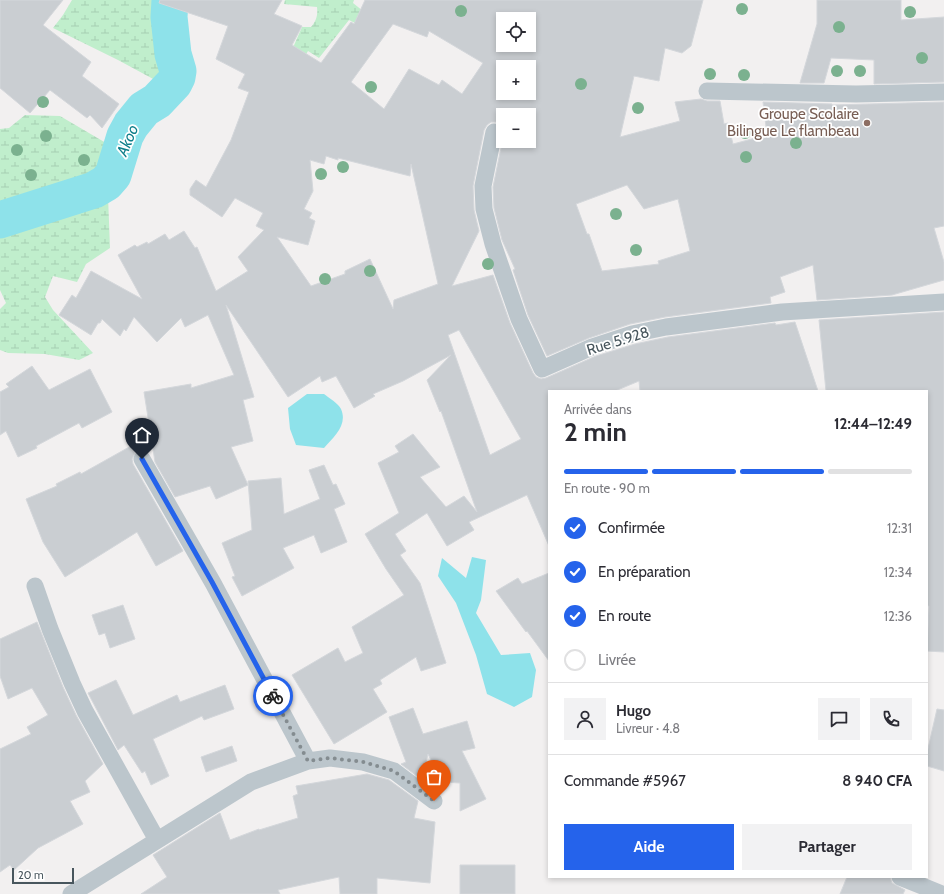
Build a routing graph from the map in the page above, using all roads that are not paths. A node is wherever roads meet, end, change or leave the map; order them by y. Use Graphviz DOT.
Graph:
graph roads {
  1 [pos="707,91"];
  2 [pos="944,92"];
  3 [pos="494,132"];
  4 [pos="944,302"];
  5 [pos="142,459"];
  6 [pos="35,586"];
  7 [pos="308,761"];
  8 [pos="434,801"];
  9 [pos="158,840"];
  10 [pos="902,878"];
  11 [pos="71,894"];
  12 [pos="942,894"];
  1 -- 2 [label="street"];
  3 -- 4 [label="street, Rue 5.928"];
  5 -- 7 [label="street"];
  6 -- 9 [label="street"];
  7 -- 8 [label="street"];
  7 -- 9 [label="street"];
  9 -- 11 [label="street"];
  10 -- 12 [label="street"];
}
